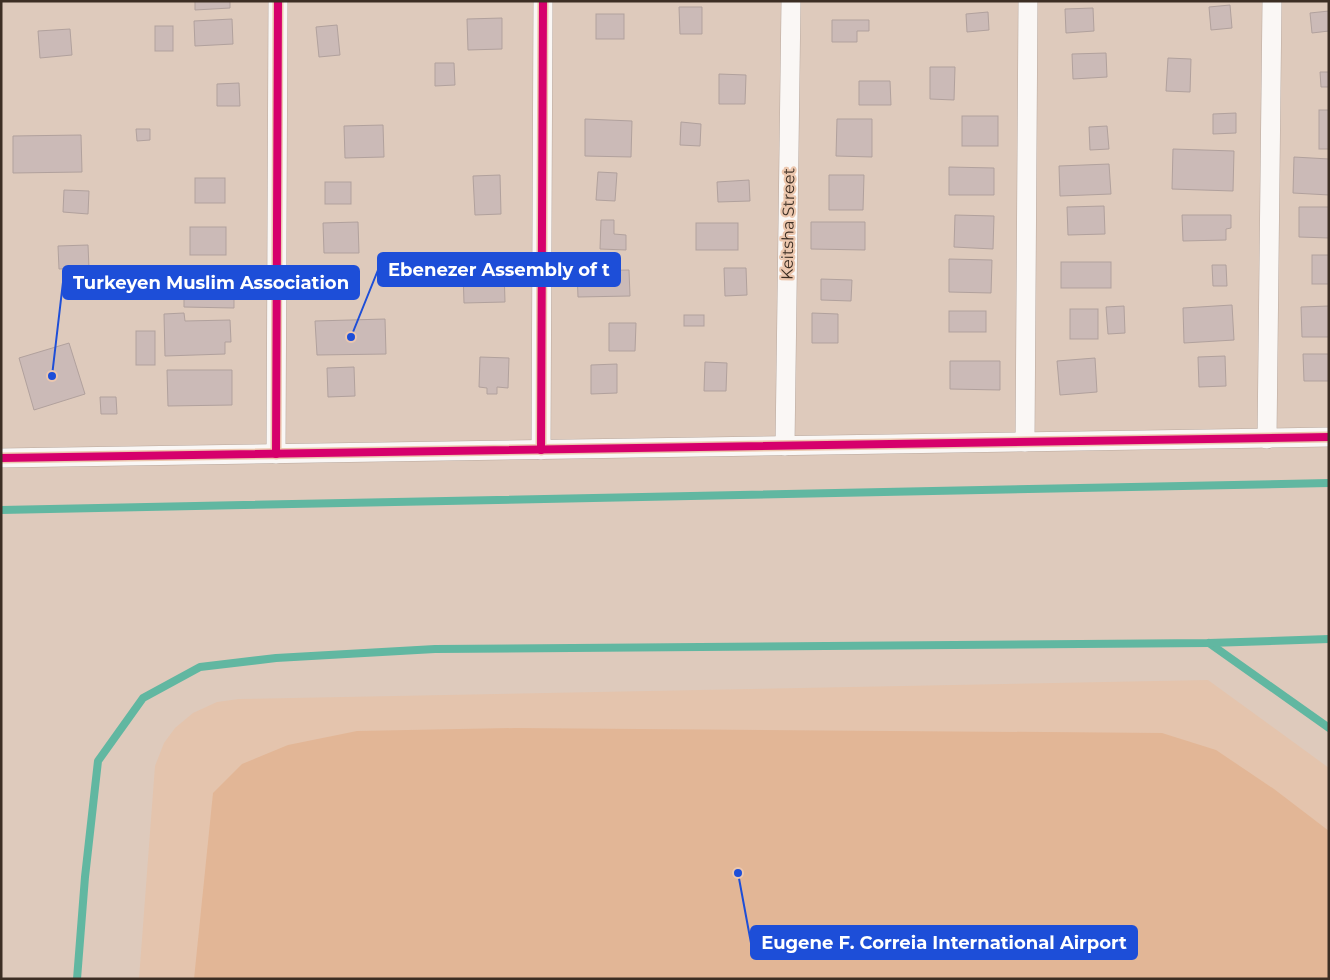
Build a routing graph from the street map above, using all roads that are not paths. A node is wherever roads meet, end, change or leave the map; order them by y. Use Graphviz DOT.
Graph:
graph roads {
  1 [pos="278,1"];
  2 [pos="543,1"];
  3 [pos="791,1"];
  4 [pos="1028,1"];
  5 [pos="1272,1"];
  6 [pos="1329,437"];
  7 [pos="1267,439"];
  8 [pos="1025,442"];
  9 [pos="785,446"];
  10 [pos="541,450"];
  11 [pos="276,454"];
  12 [pos="1,458"];
  1 -- 11 [label="street"];
  2 -- 10 [label="street"];
  3 -- 9 [label="street, Keitsha Street"];
  4 -- 8 [label="street"];
  5 -- 7 [label="street"];
  6 -- 7 [label="street"];
  7 -- 8 [label="street"];
  8 -- 9 [label="street"];
  9 -- 10 [label="street"];
  10 -- 11 [label="street"];
  11 -- 12 [label="street"];
}
